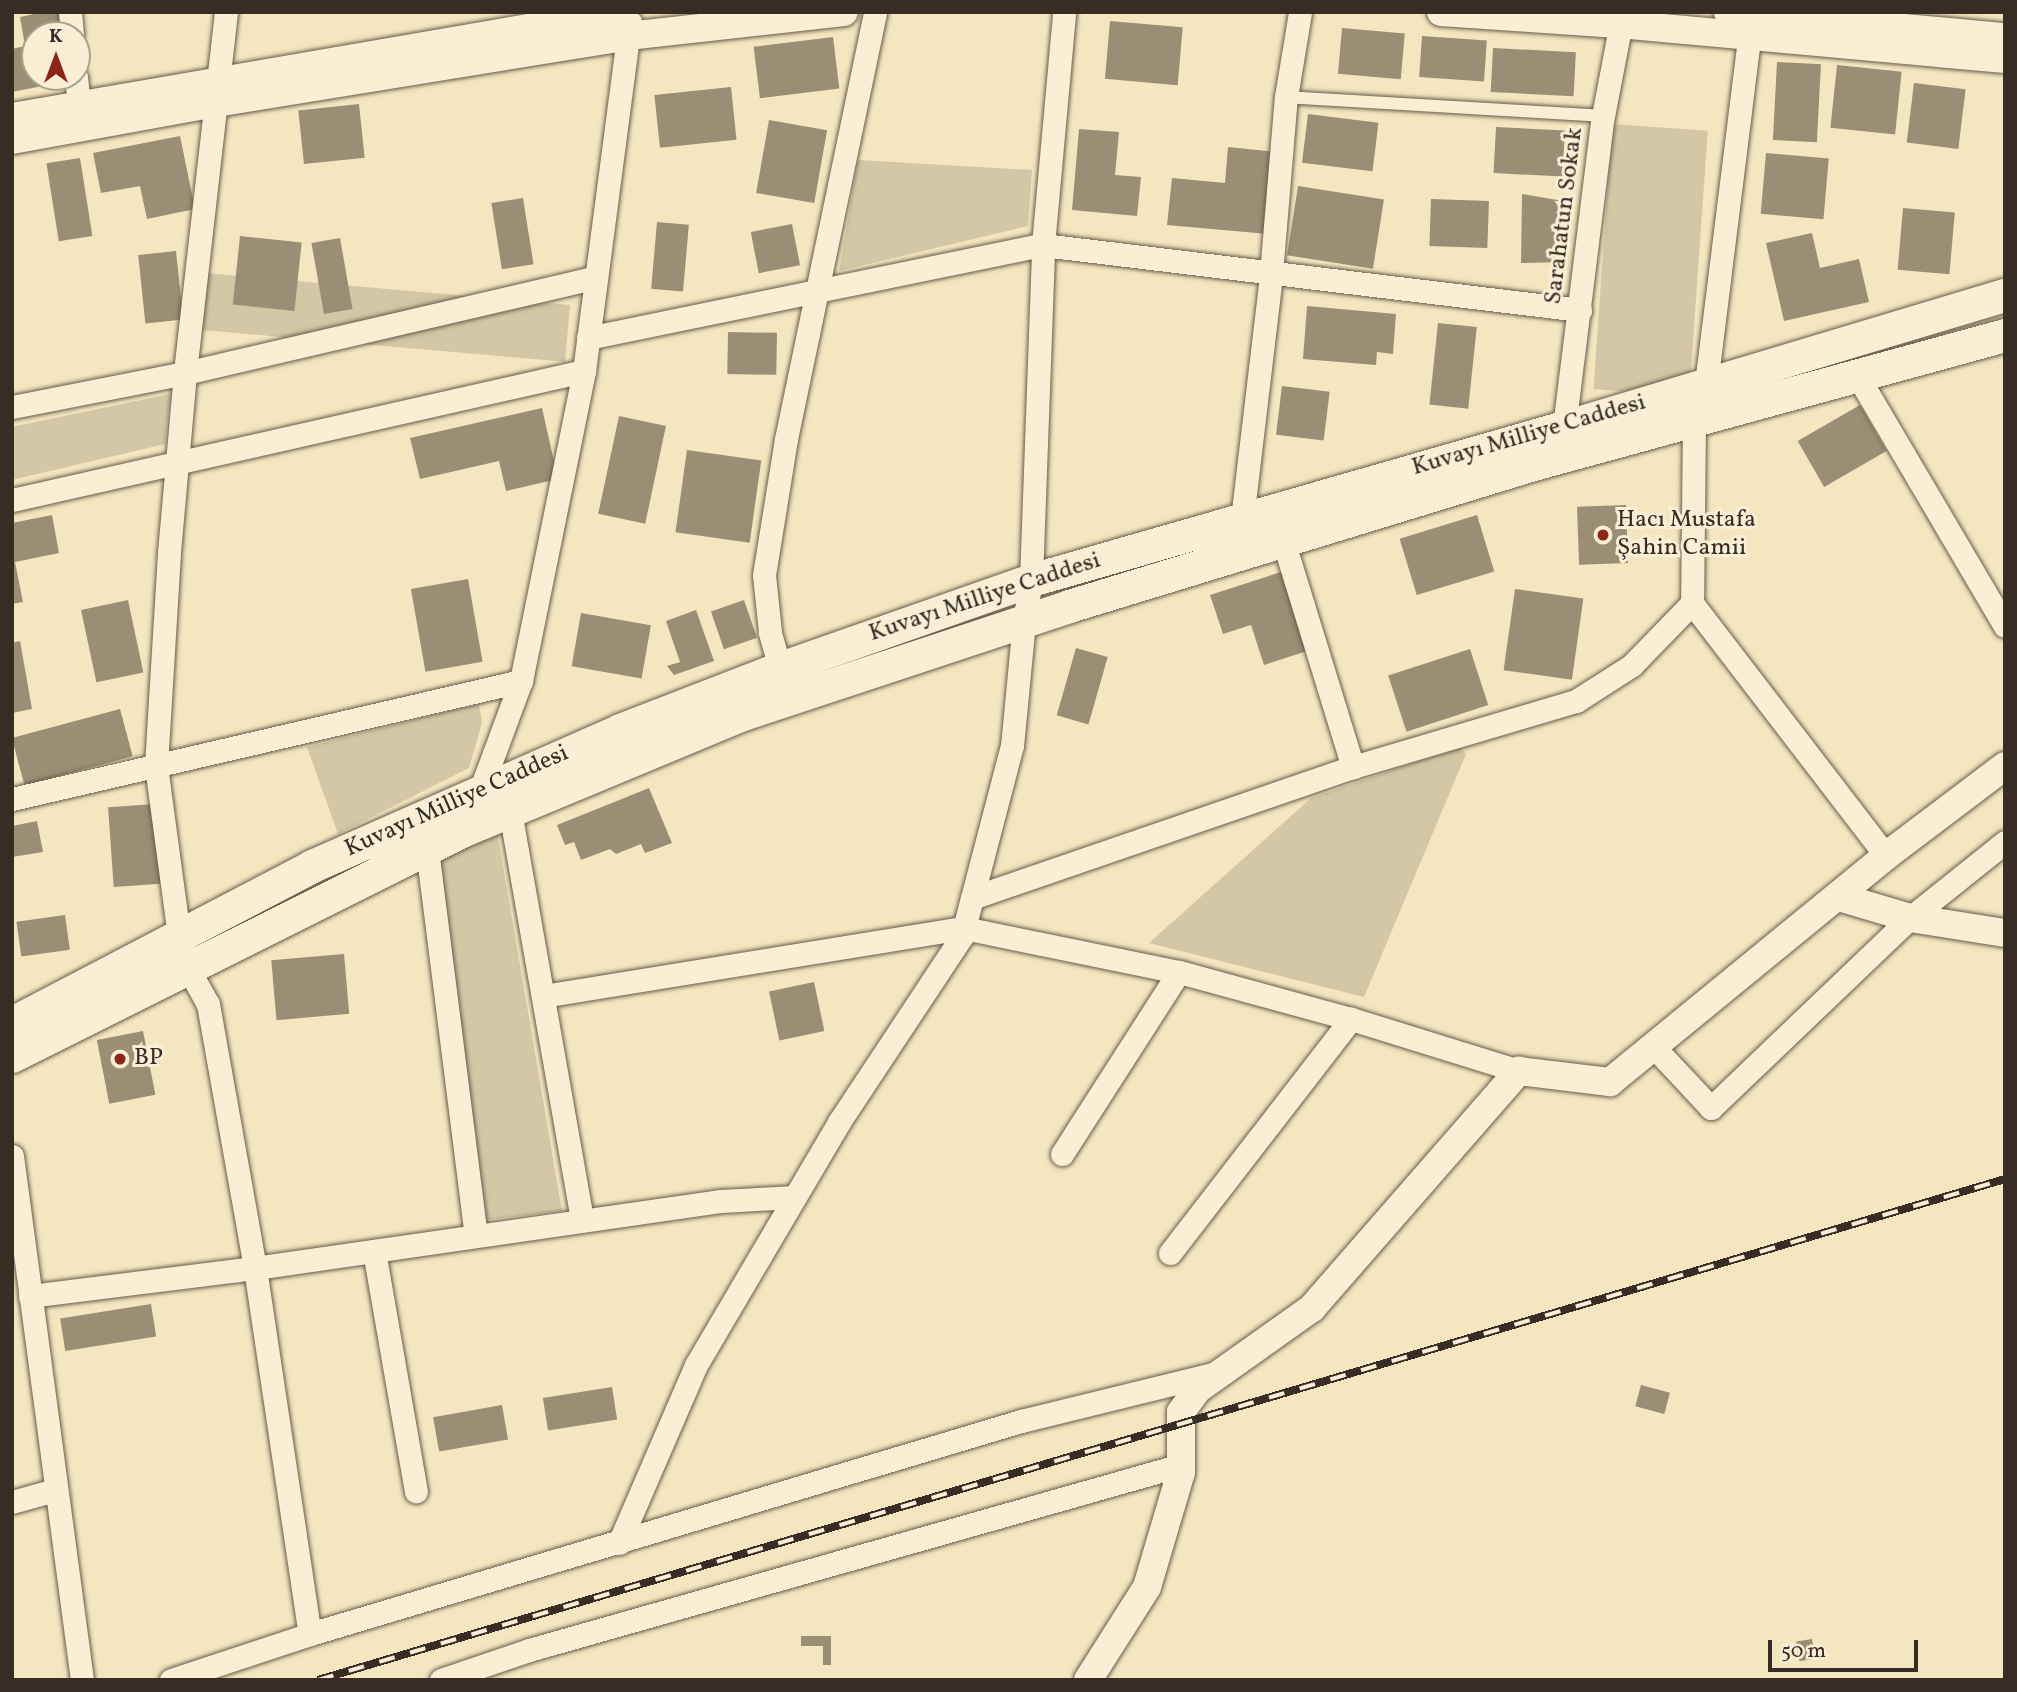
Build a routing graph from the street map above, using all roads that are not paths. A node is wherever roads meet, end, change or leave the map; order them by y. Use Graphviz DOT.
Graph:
graph roads {
  1 [pos="226,12"];
  2 [pos="844,12"];
  3 [pos="875,12"];
  4 [pos="1064,12"];
  5 [pos="1300,12"];
  6 [pos="1441,12"];
  7 [pos="1728,12"];
  8 [pos="1621,18"];
  9 [pos="627,20"];
  10 [pos="1749,37"];
  11 [pos="2005,37"];
  12 [pos="2005,59"];
  13 [pos="78,91"];
  14 [pos="217,91"];
  15 [pos="1286,97"];
  16 [pos="79,105"];
  17 [pos="1603,116"];
  18 [pos="12,117"];
  19 [pos="12,140"];
  20 [pos="1043,245"];
  21 [pos="1272,274"];
  22 [pos="594,278"];
  23 [pos="817,293"];
  24 [pos="2005,295"];
  25 [pos="1580,310"];
  26 [pos="2005,335"];
  27 [pos="588,338"];
  28 [pos="584,370"];
  29 [pos="185,373"];
  30 [pos="1857,375"];
  31 [pos="1706,384"];
  32 [pos="12,407"];
  33 [pos="1693,420"];
  34 [pos="1564,427"];
  35 [pos="179,464"];
  36 [pos="12,500"];
  37 [pos="1242,519"];
  38 [pos="1283,540"];
  39 [pos="1031,580"];
  40 [pos="1692,603"];
  41 [pos="1024,621"];
  42 [pos="2005,626"];
  43 [pos="780,668"];
  44 [pos="521,681"];
  45 [pos="156,766"];
  46 [pos="2005,766"];
  47 [pos="1353,767"];
  48 [pos="480,791"];
  49 [pos="12,799"];
  50 [pos="510,811"];
  51 [pos="2005,842"];
  52 [pos="427,849"];
  53 [pos="1886,856"];
  54 [pos="1839,897"];
  55 [pos="972,898"];
  56 [pos="1910,918"];
  57 [pos="964,929"];
  58 [pos="2005,933"];
  59 [pos="179,936"];
  60 [pos="189,970"];
  61 [pos="1179,972"];
  62 [pos="543,996"];
  63 [pos="1351,1019"];
  64 [pos="12,1023"];
  65 [pos="1653,1046"];
  66 [pos="12,1056"];
  67 [pos="1519,1071"];
  68 [pos="1062,1154"];
  69 [pos="12,1156"];
  70 [pos="795,1197"];
  71 [pos="16,1210"];
  72 [pos="582,1220"];
  73 [pos="476,1236"];
  74 [pos="374,1251"];
  75 [pos="1170,1252"];
  76 [pos="255,1268"];
  77 [pos="30,1296"];
  78 [pos="1220,1372"];
  79 [pos="1181,1465"];
  80 [pos="55,1490"];
  81 [pos="416,1491"];
  82 [pos="12,1503"];
  83 [pos="619,1543"];
  84 [pos="310,1634"];
  85 [pos="82,1680"];
  86 [pos="171,1680"];
  87 [pos="441,1680"];
  88 [pos="1088,1680"];
  1 -- 14 [label="street"];
  2 -- 9 [label="street"];
  3 -- 23 [label="street"];
  4 -- 20 [label="street"];
  5 -- 15 [label="street"];
  6 -- 8 [label="street"];
  7 -- 11 [label="street"];
  8 -- 10 [label="street"];
  8 -- 17 [label="street, Sarahatun Sokak"];
  9 -- 14 [label="street"];
  9 -- 22 [label="street"];
  10 -- 12 [label="street"];
  10 -- 31 [label="street"];
  13 -- 16 [label="street"];
  14 -- 16 [label="street"];
  14 -- 19 [label="street"];
  14 -- 29 [label="street"];
  15 -- 17 [label="lane"];
  15 -- 21 [label="street"];
  16 -- 18 [label="street"];
  17 -- 25 [label="street, Sarahatun Sokak"];
  20 -- 21 [label="street"];
  20 -- 23 [label="street"];
  20 -- 39 [label="street"];
  21 -- 25 [label="street"];
  21 -- 37 [label="street"];
  22 -- 27 [label="street"];
  22 -- 29 [label="street"];
  23 -- 27 [label="street"];
  23 -- 43 [label="street"];
  24 -- 31 [label="main road, Kuvayı Milliye Caddesi"];
  25 -- 34 [label="street, Sarahatun Sokak"];
  26 -- 30 [label="main road, Kuvayı Milliye Caddesi"];
  27 -- 28 [label="street"];
  28 -- 35 [label="street"];
  28 -- 44 [label="street"];
  29 -- 32 [label="street"];
  29 -- 35 [label="street"];
  30 -- 33 [label="main road, Kuvayı Milliye Caddesi"];
  30 -- 42 [label="street"];
  31 -- 34 [label="main road, Kuvayı Milliye Caddesi"];
  33 -- 38 [label="main road, Kuvayı Milliye Caddesi"];
  33 -- 40 [label="street"];
  34 -- 37 [label="main road, Kuvayı Milliye Caddesi"];
  35 -- 36 [label="street"];
  35 -- 45 [label="street"];
  37 -- 39 [label="main road, Kuvayı Milliye Caddesi"];
  38 -- 41 [label="main road, Kuvayı Milliye Caddesi"];
  38 -- 47 [label="street"];
  39 -- 41 [label="street"];
  39 -- 43 [label="main road, Kuvayı Milliye Caddesi"];
  40 -- 47 [label="street"];
  40 -- 53 [label="street"];
  41 -- 50 [label="main road, Kuvayı Milliye Caddesi"];
  41 -- 55 [label="street"];
  43 -- 48 [label="main road, Kuvayı Milliye Caddesi"];
  44 -- 45 [label="street"];
  44 -- 48 [label="street"];
  45 -- 49 [label="street"];
  45 -- 59 [label="street"];
  46 -- 53 [label="street"];
  47 -- 55 [label="street"];
  48 -- 59 [label="main road, Kuvayı Milliye Caddesi"];
  50 -- 52 [label="main road, Kuvayı Milliye Caddesi"];
  50 -- 62 [label="street"];
  51 -- 56 [label="street"];
  52 -- 60 [label="main road, Kuvayı Milliye Caddesi"];
  52 -- 73 [label="street"];
  53 -- 54 [label="street"];
  54 -- 56 [label="street"];
  54 -- 65 [label="street"];
  55 -- 57 [label="street"];
  56 -- 58 [label="street"];
  56 -- 65 [label="street"];
  57 -- 61 [label="street"];
  57 -- 62 [label="street"];
  57 -- 70 [label="street"];
  59 -- 60 [label="street"];
  59 -- 64 [label="main road, Kuvayı Milliye Caddesi"];
  60 -- 66 [label="main road, Kuvayı Milliye Caddesi"];
  60 -- 76 [label="street"];
  61 -- 63 [label="street"];
  61 -- 68 [label="street"];
  62 -- 72 [label="street"];
  63 -- 67 [label="street"];
  63 -- 75 [label="street"];
  65 -- 67 [label="street"];
  67 -- 78 [label="street"];
  69 -- 71 [label="street"];
  70 -- 72 [label="street"];
  70 -- 83 [label="street"];
  71 -- 77 [label="street"];
  72 -- 73 [label="street"];
  73 -- 74 [label="street"];
  74 -- 76 [label="street"];
  74 -- 81 [label="street"];
  76 -- 77 [label="street"];
  76 -- 84 [label="street"];
  77 -- 80 [label="street"];
  78 -- 79 [label="street"];
  78 -- 83 [label="street"];
  79 -- 87 [label="street"];
  79 -- 88 [label="street"];
  80 -- 82 [label="street"];
  80 -- 85 [label="street"];
  83 -- 84 [label="street"];
  84 -- 86 [label="street"];
}
